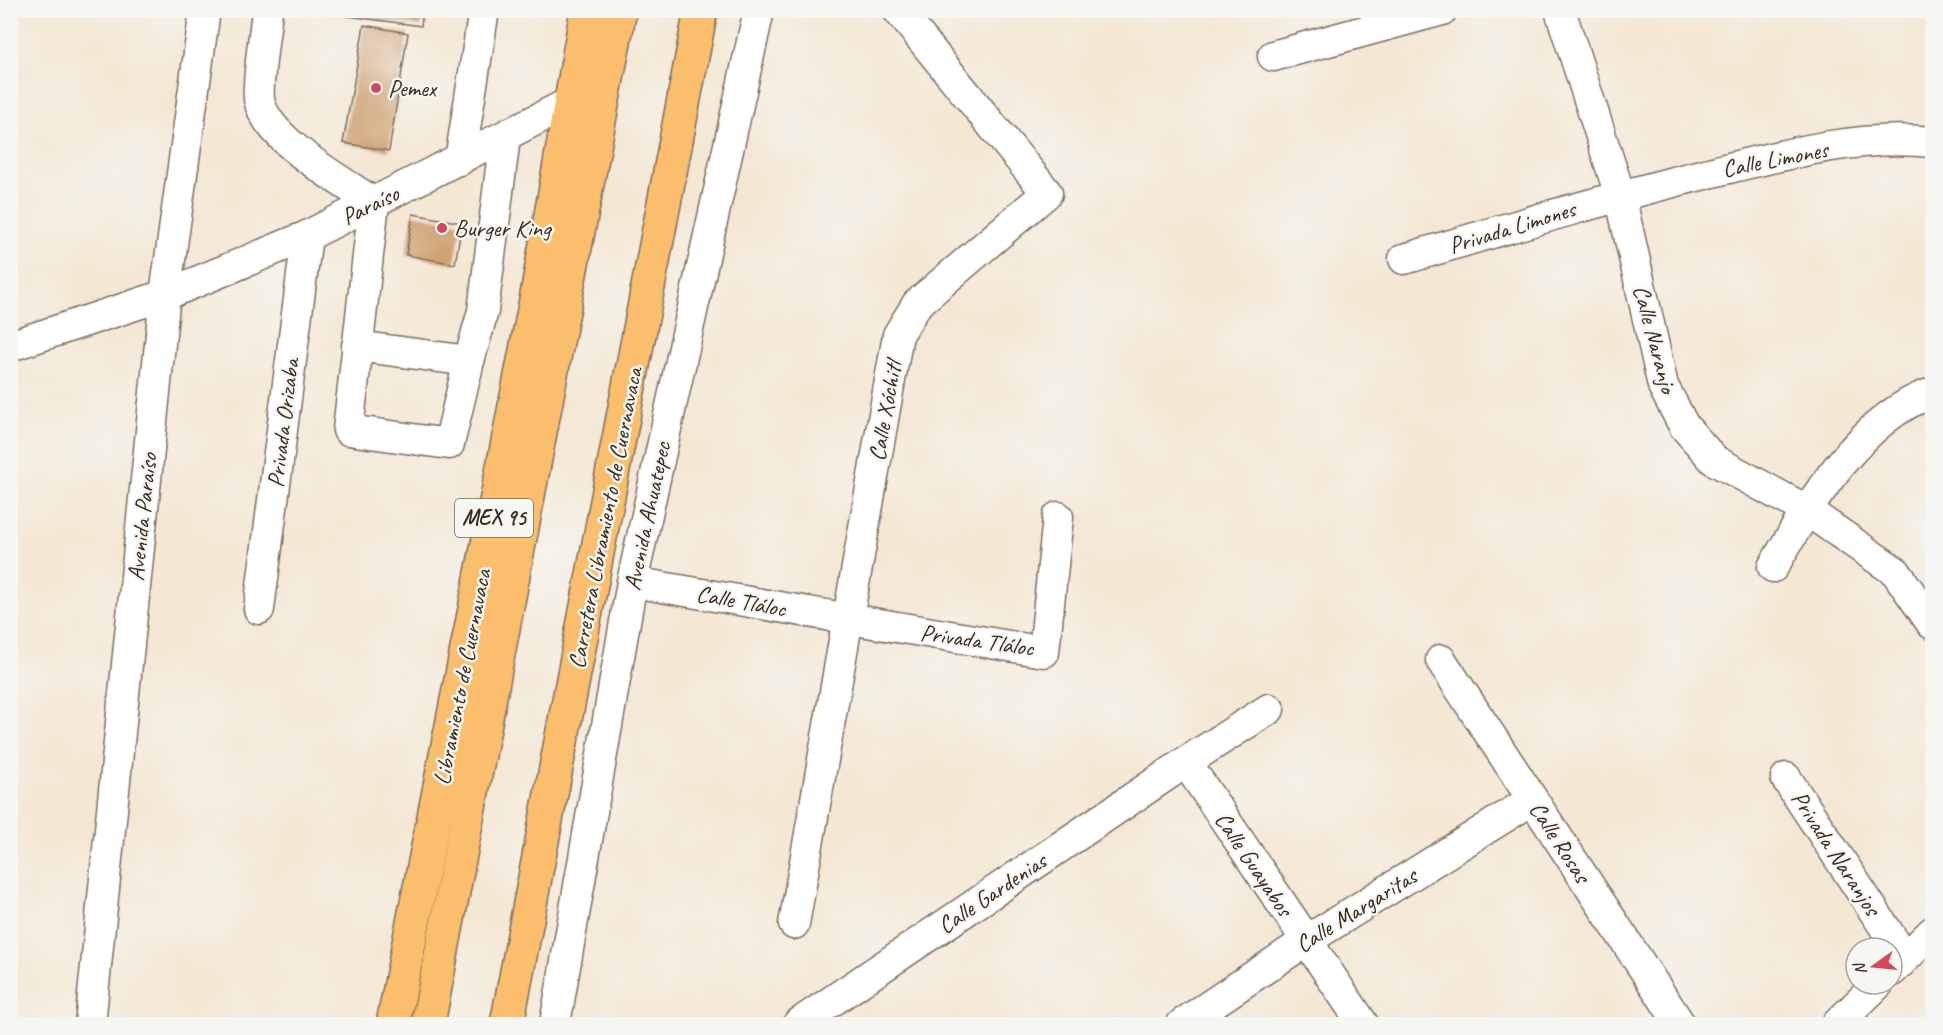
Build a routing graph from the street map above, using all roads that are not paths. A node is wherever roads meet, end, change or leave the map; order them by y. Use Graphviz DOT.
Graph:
graph roads {
  1 [pos="206,10"];
  2 [pos="267,10"];
  3 [pos="484,10"];
  4 [pos="587,10"];
  5 [pos="620,10"];
  6 [pos="700,10"];
  7 [pos="759,10"];
  8 [pos="898,10"];
  9 [pos="1443,10"];
  10 [pos="1560,10"];
  11 [pos="1273,56"];
  12 [pos="569,103"];
  13 [pos="505,137"];
  14 [pos="1932,142"];
  15 [pos="460,160"];
  16 [pos="1620,195"];
  17 [pos="374,203"];
  18 [pos="307,236"];
  19 [pos="1404,259"];
  20 [pos="165,295"];
  21 [pos="10,346"];
  22 [pos="357,346"];
  23 [pos="469,361"];
  24 [pos="1932,393"];
  25 [pos="1806,510"];
  26 [pos="1058,517"];
  27 [pos="1773,567"];
  28 [pos="632,582"];
  29 [pos="259,609"];
  30 [pos="849,620"];
  31 [pos="1932,624"];
  32 [pos="1441,660"];
  33 [pos="1269,709"];
  34 [pos="1186,762"];
  35 [pos="1786,778"];
  36 [pos="1532,800"];
  37 [pos="794,924"];
  38 [pos="1932,932"];
  39 [pos="1882,936"];
  40 [pos="1306,941"];
  41 [pos="1904,959"];
  42 [pos="1866,996"];
  43 [pos="90,1024"];
  44 [pos="393,1024"];
  45 [pos="428,1024"];
  46 [pos="507,1024"];
  47 [pos="555,1024"];
  48 [pos="798,1024"];
  49 [pos="1182,1024"];
  50 [pos="1363,1024"];
  51 [pos="1680,1024"];
  52 [pos="1837,1024"];
  1 -- 20 [label="street, Avenida Paraíso"];
  2 -- 17 [label="street"];
  3 -- 15 [label="street"];
  4 -- 12 [label="main road, Libramiento de Cuernavaca / MEX 95"];
  5 -- 45 [label="main road, MEX 95"];
  6 -- 46 [label="main road, Carretera Libramiento de Cuernavaca"];
  7 -- 28 [label="street, Avenida Ahuatepec"];
  8 -- 30 [label="street, Calle Xóchitl"];
  9 -- 11 [label="street"];
  10 -- 16 [label="street, Calle Naranjo"];
  12 -- 13 [label="street, Paraíso"];
  12 -- 44 [label="main road, Libramiento de Cuernavaca / MEX 95"];
  13 -- 15 [label="street, Paraíso"];
  13 -- 23 [label="street"];
  14 -- 16 [label="street, Calle Limones"];
  15 -- 17 [label="street, Paraíso"];
  16 -- 19 [label="street, Privada Limones"];
  16 -- 25 [label="street, Calle Naranjo"];
  17 -- 18 [label="street, Paraíso"];
  17 -- 22 [label="street"];
  18 -- 20 [label="street, Paraíso"];
  18 -- 29 [label="street, Privada Orizaba"];
  20 -- 21 [label="street, Paraíso"];
  20 -- 43 [label="street, Avenida Paraíso"];
  22 -- 23 [label="street"];
  22 -- 23 [label="street"];
  24 -- 25 [label="street"];
  25 -- 27 [label="street"];
  25 -- 31 [label="street, Calle Naranjo"];
  26 -- 30 [label="street, Privada Tláloc"];
  28 -- 30 [label="street, Calle Tláloc"];
  28 -- 47 [label="street, Avenida Ahuatepec"];
  30 -- 37 [label="street, Calle Xóchitl"];
  32 -- 36 [label="street, Calle Rosas"];
  33 -- 34 [label="street, Calle Gardenias"];
  34 -- 40 [label="street, Calle Guayabos"];
  34 -- 48 [label="street, Calle Gardenias"];
  35 -- 39 [label="street, Privada Naranjos"];
  36 -- 40 [label="street, Calle Margaritas"];
  36 -- 51 [label="street, Calle Rosas"];
  38 -- 41 [label="street"];
  40 -- 49 [label="street, Calle Margaritas"];
  40 -- 50 [label="street, Calle Guayabos"];
  42 -- 52 [label="street"];
}
